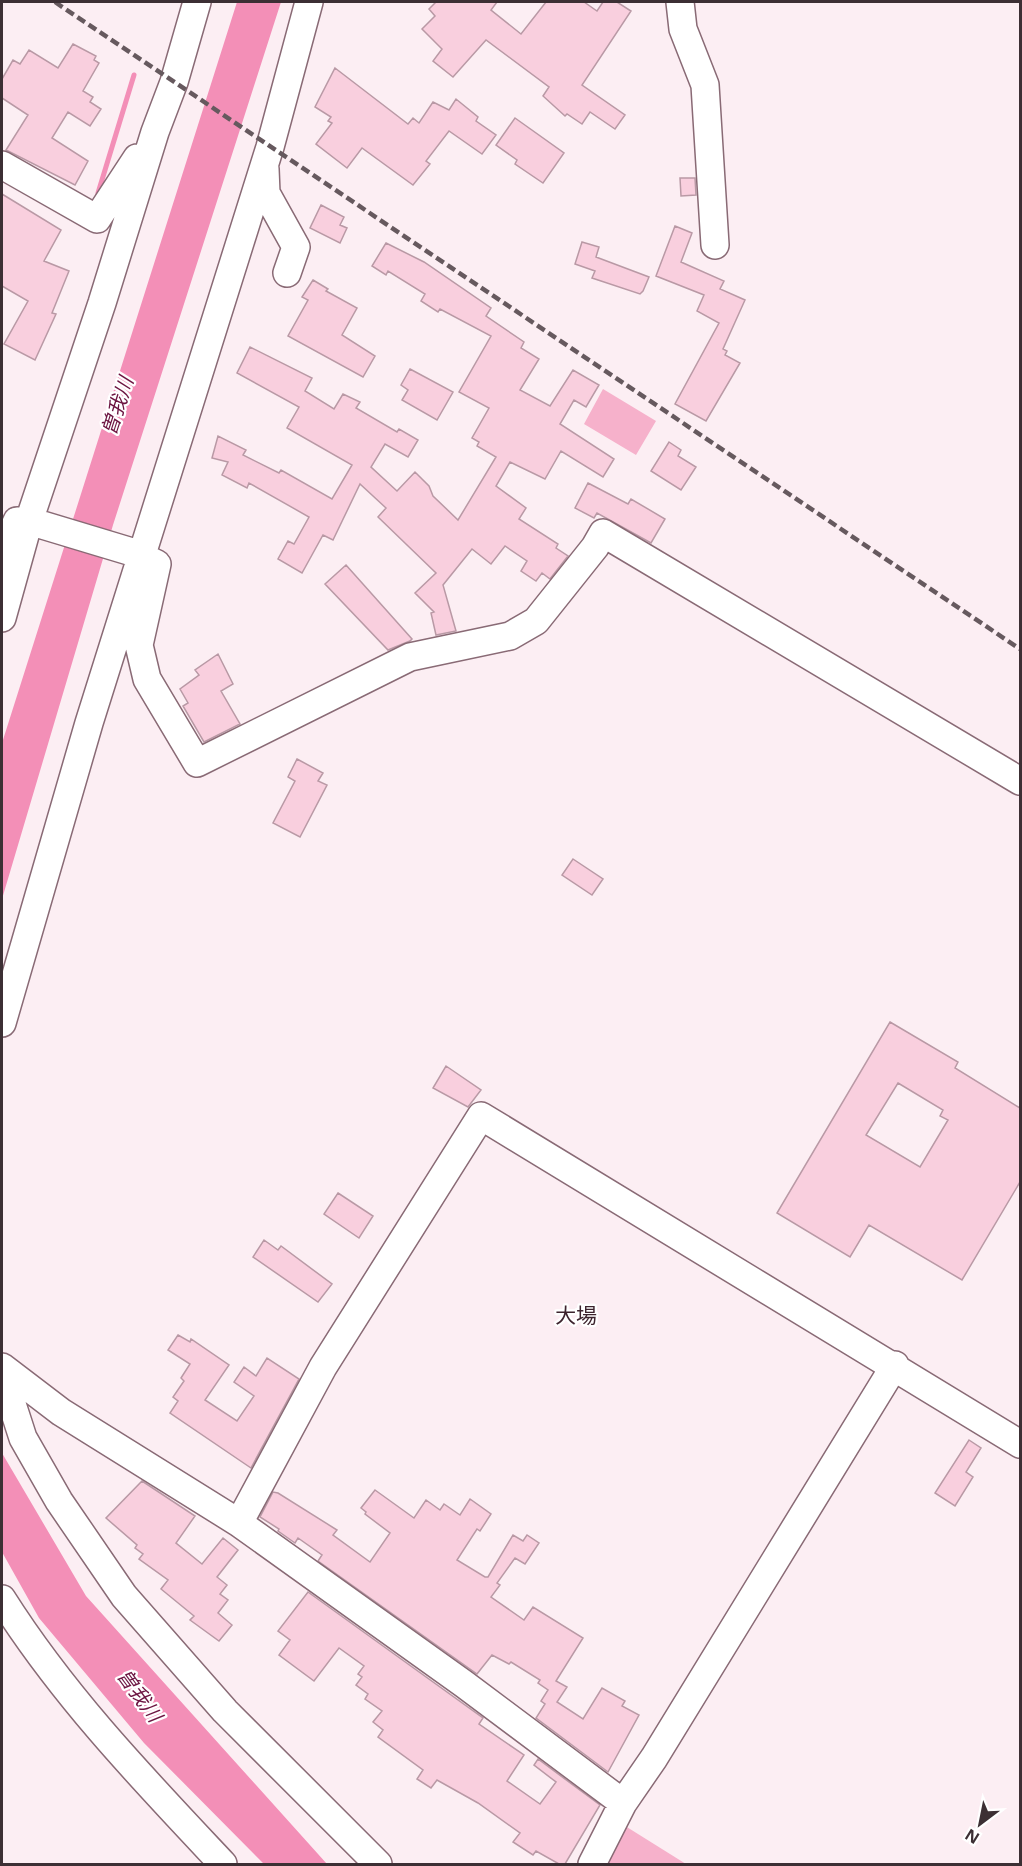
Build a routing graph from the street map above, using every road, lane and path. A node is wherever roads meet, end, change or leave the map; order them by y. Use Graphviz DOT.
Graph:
graph roads {
  1 [pos="197,2"];
  2 [pos="309,2"];
  3 [pos="680,2"];
  4 [pos="155,132"];
  5 [pos="264,162"];
  6 [pos="2,165"];
  7 [pos="715,245"];
  8 [pos="287,273"];
  9 [pos="33,522"];
  10 [pos="2,553"];
  11 [pos="137,554"];
  12 [pos="2,618"];
  13 [pos="1020,781"];
  14 [pos="2,1023"];
  15 [pos="895,1365"];
  16 [pos="2,1367"];
  17 [pos="2,1373"];
  18 [pos="1020,1444"];
  19 [pos="239,1523"];
  20 [pos="2,1599"];
  21 [pos="623,1803"];
  22 [pos="223,1864"];
  23 [pos="378,1864"];
  24 [pos="592,1864"];
  1 -- 4 [label="street"];
  2 -- 5 [label="street"];
  3 -- 7 [label="street"];
  4 -- 6 [label="street"];
  4 -- 9 [label="street"];
  5 -- 8 [label="street"];
  5 -- 11 [label="street"];
  9 -- 10 [label="street"];
  9 -- 11 [label="street"];
  9 -- 12 [label="street"];
  11 -- 13 [label="street"];
  11 -- 14 [label="street"];
  15 -- 18 [label="street"];
  15 -- 19 [label="street"];
  15 -- 21 [label="street"];
  16 -- 19 [label="street"];
  17 -- 23 [label="street"];
  19 -- 21 [label="street"];
  20 -- 22 [label="street"];
  21 -- 24 [label="street"];
}
